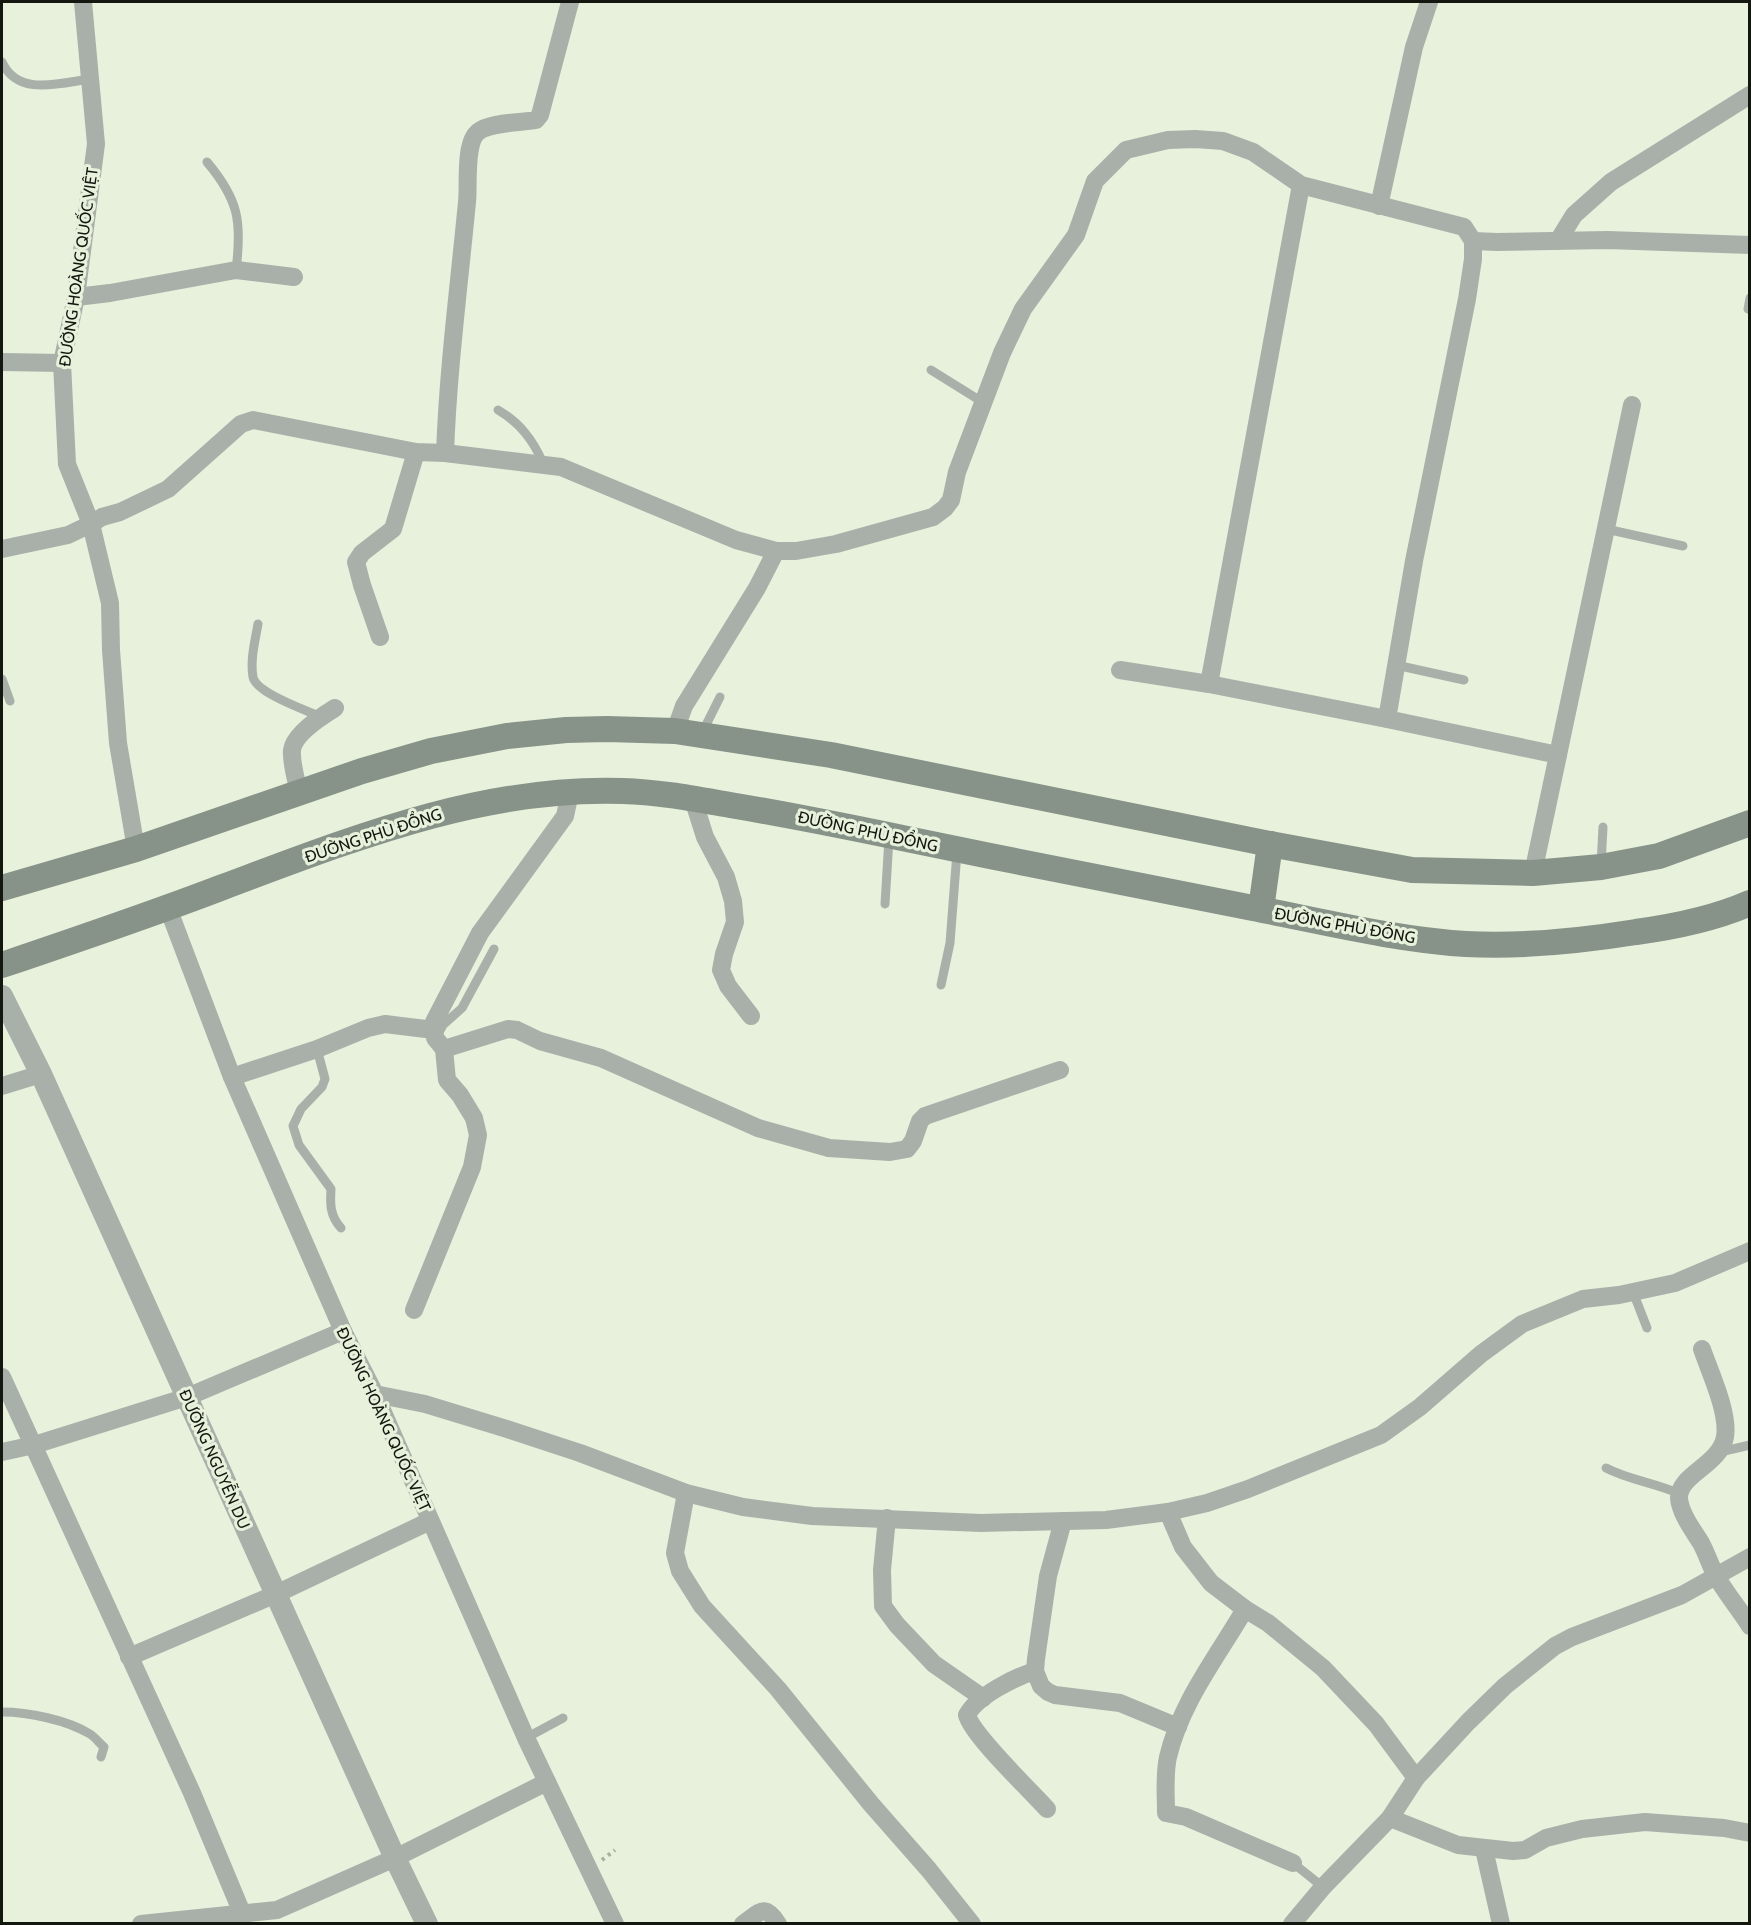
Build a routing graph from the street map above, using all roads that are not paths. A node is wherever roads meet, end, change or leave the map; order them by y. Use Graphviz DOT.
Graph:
graph roads {
  1 [pos="82,2"];
  2 [pos="570,2"];
  3 [pos="1429,2"];
  4 [pos="2,63"];
  5 [pos="90,79"];
  6 [pos="1749,95"];
  7 [pos="207,162"];
  8 [pos="1302,184"];
  9 [pos="1380,206"];
  10 [pos="1473,241"];
  11 [pos="1558,241"];
  12 [pos="1749,245"];
  13 [pos="236,270"];
  14 [pos="294,277"];
  15 [pos="76,297"];
  16 [pos="1749,298"];
  17 [pos="1748,309"];
  18 [pos="2,362"];
  19 [pos="62,363"];
  20 [pos="931,370"];
  21 [pos="984,403"];
  22 [pos="1632,405"];
  23 [pos="498,411"];
  24 [pos="416,452"];
  25 [pos="445,453"];
  26 [pos="543,463"];
  27 [pos="91,524"];
  28 [pos="1606,529"];
  29 [pos="1683,546"];
  30 [pos="2,549"];
  31 [pos="776,551"];
  32 [pos="258,624"];
  33 [pos="381,637"];
  34 [pos="1396,665"];
  35 [pos="1120,670"];
  36 [pos="2,679"];
  37 [pos="1464,680"];
  38 [pos="1209,684"];
  39 [pos="720,697"];
  40 [pos="10,701"];
  41 [pos="328,712"];
  42 [pos="1387,719"];
  43 [pos="688,733"];
  44 [pos="1558,755"];
  45 [pos="299,792"];
  46 [pos="570,793"];
  47 [pos="693,799"];
  48 [pos="1749,823"];
  49 [pos="1603,827"];
  50 [pos="889,836"];
  51 [pos="1270,844"];
  52 [pos="136,849"];
  53 [pos="957,850"];
  54 [pos="1601,867"];
  55 [pos="1533,873"];
  56 [pos="2,888"];
  57 [pos="1749,903"];
  58 [pos="885,904"];
  59 [pos="168,908"];
  60 [pos="1261,909"];
  61 [pos="494,949"];
  62 [pos="2,965"];
  63 [pos="940,986"];
  64 [pos="2,996"];
  65 [pos="751,1016"];
  66 [pos="438,1039"];
  67 [pos="317,1049"];
  68 [pos="1060,1070"];
  69 [pos="41,1074"];
  70 [pos="232,1077"];
  71 [pos="2,1086"];
  72 [pos="341,1228"];
  73 [pos="1749,1251"];
  74 [pos="1633,1292"];
  75 [pos="414,1310"];
  76 [pos="1647,1328"];
  77 [pos="343,1331"];
  78 [pos="1702,1349"];
  79 [pos="2,1377"];
  80 [pos="375,1394"];
  81 [pos="188,1397"];
  82 [pos="34,1445"];
  83 [pos="1749,1445"];
  84 [pos="2,1452"];
  85 [pos="1720,1452"];
  86 [pos="1606,1468"];
  87 [pos="686,1493"];
  88 [pos="1680,1494"];
  89 [pos="1168,1512"];
  90 [pos="887,1518"];
  91 [pos="430,1521"];
  92 [pos="1063,1521"];
  93 [pos="1749,1557"];
  94 [pos="1716,1577"];
  95 [pos="276,1594"];
  96 [pos="1245,1609"];
  97 [pos="1749,1626"];
  98 [pos="129,1657"];
  99 [pos="1035,1671"];
  100 [pos="982,1698"];
  101 [pos="2,1712"];
  102 [pos="562,1718"];
  103 [pos="1178,1727"];
  104 [pos="526,1738"];
  105 [pos="101,1757"];
  106 [pos="1416,1778"];
  107 [pos="547,1782"];
  108 [pos="1047,1809"];
  109 [pos="1390,1818"];
  110 [pos="1749,1833"];
  111 [pos="1484,1849"];
  112 [pos="395,1858"];
  113 [pos="1293,1863"];
  114 [pos="1323,1887"];
  115 [pos="242,1913"];
  116 [pos="166,1922"];
  117 [pos="141,1923"];
  118 [pos="427,1923"];
  119 [pos="615,1923"];
  120 [pos="744,1923"];
  121 [pos="778,1923"];
  122 [pos="972,1923"];
  123 [pos="1292,1923"];
  124 [pos="1501,1923"];
  1 -- 5 [label="street, ĐƯỜNG HOÀNG QUỐC VIỆT"];
  2 -- 25 [label="street"];
  3 -- 9 [label="street"];
  4 -- 5 [label="lane"];
  5 -- 15 [label="street, ĐƯỜNG HOÀNG QUỐC VIỆT"];
  6 -- 11 [label="street"];
  7 -- 13 [label="lane"];
  8 -- 9 [label="street"];
  8 -- 21 [label="street"];
  8 -- 38 [label="street"];
  9 -- 10 [label="street"];
  10 -- 11 [label="street"];
  10 -- 34 [label="street"];
  11 -- 12 [label="street"];
  13 -- 14 [label="street"];
  13 -- 15 [label="street"];
  15 -- 19 [label="street, ĐƯỜNG HOÀNG QUỐC VIỆT"];
  16 -- 17 [label="lane"];
  18 -- 19 [label="street"];
  19 -- 27 [label="street, ĐƯỜNG HOÀNG QUỐC VIỆT"];
  20 -- 21 [label="lane"];
  21 -- 31 [label="street"];
  22 -- 28 [label="street"];
  23 -- 26 [label="lane"];
  24 -- 25 [label="street"];
  24 -- 27 [label="street"];
  24 -- 33 [label="street"];
  25 -- 26 [label="street"];
  26 -- 31 [label="street"];
  27 -- 30 [label="street"];
  27 -- 52 [label="street, ĐƯỜNG HOÀNG QUỐC VIỆT"];
  28 -- 29 [label="lane"];
  28 -- 44 [label="street"];
  31 -- 43 [label="street"];
  32 -- 41 [label="lane"];
  34 -- 37 [label="lane"];
  34 -- 42 [label="street"];
  35 -- 38 [label="street"];
  36 -- 40 [label="lane"];
  38 -- 42 [label="street"];
  39 -- 43 [label="lane"];
  41 -- 45 [label="street"];
  42 -- 44 [label="street"];
  43 -- 45 [label="main road"];
  43 -- 51 [label="main road"];
  44 -- 55 [label="street"];
  45 -- 52 [label="main road"];
  46 -- 47 [label="main road, ĐƯỜNG PHÙ ĐỔNG"];
  46 -- 59 [label="main road, ĐƯỜNG PHÙ ĐỔNG"];
  46 -- 66 [label="street"];
  47 -- 50 [label="main road, ĐƯỜNG PHÙ ĐỔNG"];
  47 -- 65 [label="street"];
  48 -- 54 [label="main road"];
  49 -- 54 [label="lane"];
  50 -- 53 [label="main road, ĐƯỜNG PHÙ ĐỔNG"];
  50 -- 58 [label="lane"];
  51 -- 55 [label="main road"];
  51 -- 60 [label="main road"];
  52 -- 56 [label="main road"];
  53 -- 60 [label="main road, ĐƯỜNG PHÙ ĐỔNG"];
  53 -- 63 [label="lane"];
  54 -- 55 [label="main road"];
  57 -- 60 [label="main road, ĐƯỜNG PHÙ ĐỔNG"];
  59 -- 62 [label="main road, ĐƯỜNG PHÙ ĐỔNG"];
  59 -- 70 [label="street, ĐƯỜNG HOÀNG QUỐC VIỆT"];
  61 -- 66 [label="lane"];
  64 -- 69 [label="street, ĐƯỜNG NGUYỄN DU"];
  66 -- 67 [label="street"];
  66 -- 68 [label="street"];
  66 -- 75 [label="street"];
  67 -- 70 [label="street"];
  67 -- 72 [label="lane"];
  69 -- 71 [label="street"];
  69 -- 81 [label="street, ĐƯỜNG NGUYỄN DU"];
  70 -- 77 [label="street, ĐƯỜNG HOÀNG QUỐC VIỆT"];
  73 -- 74 [label="street"];
  74 -- 76 [label="lane"];
  74 -- 89 [label="street"];
  77 -- 80 [label="street, ĐƯỜNG HOÀNG QUỐC VIỆT"];
  77 -- 81 [label="street"];
  78 -- 85 [label="street"];
  79 -- 82 [label="street"];
  80 -- 87 [label="street"];
  80 -- 91 [label="street, ĐƯỜNG HOÀNG QUỐC VIỆT"];
  81 -- 82 [label="street"];
  81 -- 95 [label="street, ĐƯỜNG NGUYỄN DU"];
  82 -- 84 [label="street"];
  82 -- 98 [label="street"];
  83 -- 85 [label="lane"];
  85 -- 88 [label="street"];
  86 -- 88 [label="lane"];
  87 -- 90 [label="street"];
  87 -- 122 [label="street"];
  88 -- 94 [label="street"];
  89 -- 92 [label="street"];
  89 -- 96 [label="street"];
  90 -- 92 [label="street"];
  90 -- 100 [label="street"];
  91 -- 95 [label="street"];
  91 -- 104 [label="street, ĐƯỜNG HOÀNG QUỐC VIỆT"];
  92 -- 99 [label="street"];
  93 -- 94 [label="street"];
  94 -- 97 [label="street"];
  94 -- 106 [label="street"];
  95 -- 98 [label="street"];
  95 -- 112 [label="street, ĐƯỜNG NGUYỄN DU"];
  96 -- 103 [label="street"];
  96 -- 106 [label="street"];
  98 -- 115 [label="street"];
  99 -- 100 [label="street"];
  99 -- 103 [label="street"];
  100 -- 108 [label="street"];
  101 -- 105 [label="lane"];
  102 -- 104 [label="lane"];
  103 -- 113 [label="street"];
  104 -- 107 [label="street, ĐƯỜNG HOÀNG QUỐC VIỆT"];
  106 -- 109 [label="street"];
  107 -- 112 [label="street"];
  107 -- 119 [label="street, ĐƯỜNG HOÀNG QUỐC VIỆT"];
  109 -- 111 [label="street"];
  109 -- 114 [label="street"];
  110 -- 111 [label="street"];
  111 -- 124 [label="street"];
  112 -- 115 [label="street"];
  112 -- 118 [label="street, ĐƯỜNG NGUYỄN DU"];
  113 -- 114 [label="lane"];
  114 -- 123 [label="street"];
  115 -- 116 [label="street"];
  116 -- 117 [label="street"];
  120 -- 121 [label="street"];
}
